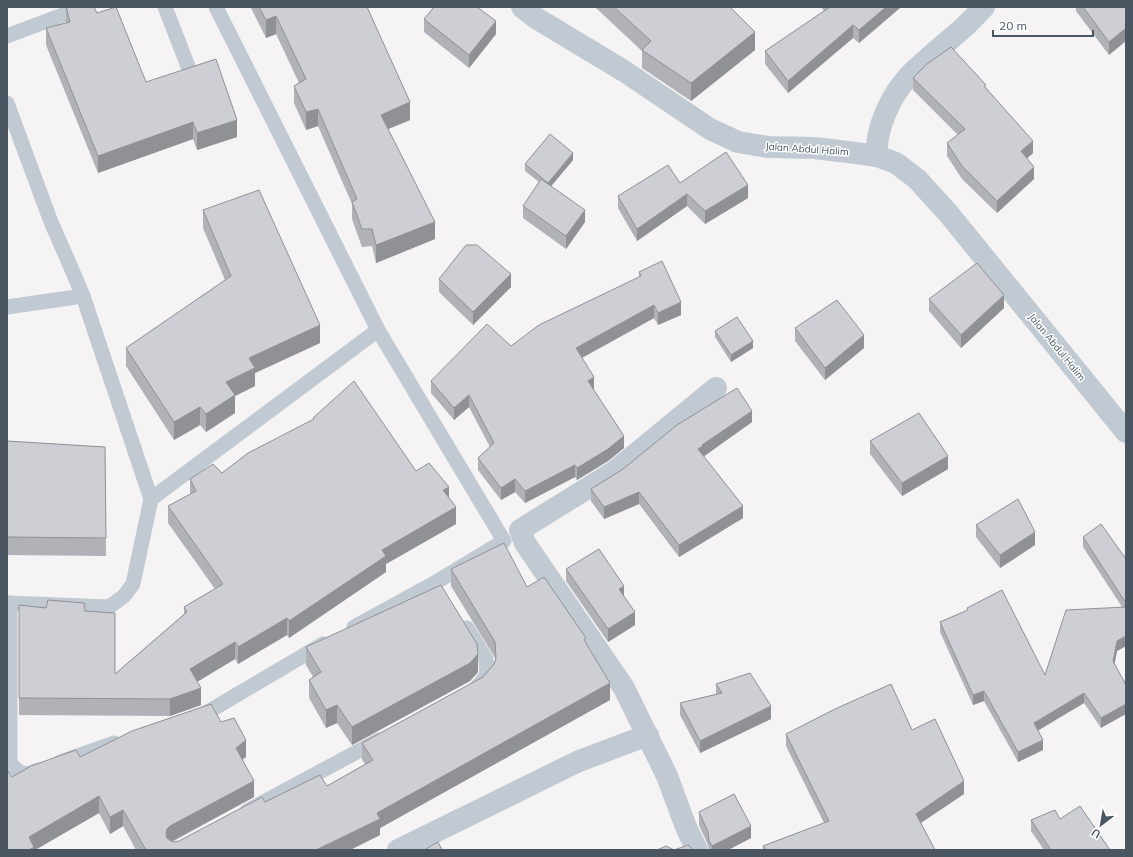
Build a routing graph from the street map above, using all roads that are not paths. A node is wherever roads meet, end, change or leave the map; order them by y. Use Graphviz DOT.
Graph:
graph roads {
  1 [pos="84,7"];
  2 [pos="165,7"];
  3 [pos="216,7"];
  4 [pos="984,7"];
  5 [pos="535,11"];
  6 [pos="7,36"];
  7 [pos="191,74"];
  8 [pos="7,103"];
  9 [pos="876,156"];
  10 [pos="82,296"];
  11 [pos="7,307"];
  12 [pos="378,330"];
  13 [pos="716,388"];
  14 [pos="1126,432"];
  15 [pos="151,499"];
  16 [pos="438,581"];
  17 [pos="446,594"];
  18 [pos="8,603"];
  19 [pos="458,613"];
  20 [pos="462,696"];
  21 [pos="184,720"];
  22 [pos="392,733"];
  23 [pos="648,735"];
  24 [pos="124,740"];
  25 [pos="238,816"];
  26 [pos="688,847"];
  27 [pos="398,850"];
  1 -- 6 [label="lane"];
  2 -- 7 [label="lane"];
  3 -- 12 [label="lane"];
  4 -- 9 [label="street"];
  5 -- 9 [label="street, Jalan Abdul Halim"];
  8 -- 10 [label="lane"];
  9 -- 14 [label="street, Jalan Abdul Halim"];
  10 -- 11 [label="lane"];
  10 -- 15 [label="lane"];
  12 -- 15 [label="lane"];
  12 -- 16 [label="lane"];
  13 -- 23 [label="street"];
  15 -- 18 [label="lane"];
  16 -- 17 [label="lane"];
  16 -- 21 [label="lane"];
  18 -- 24 [label="lane"];
  19 -- 20 [label="lane"];
  22 -- 25 [label="lane"];
  23 -- 26 [label="street"];
  23 -- 27 [label="street"];
}
